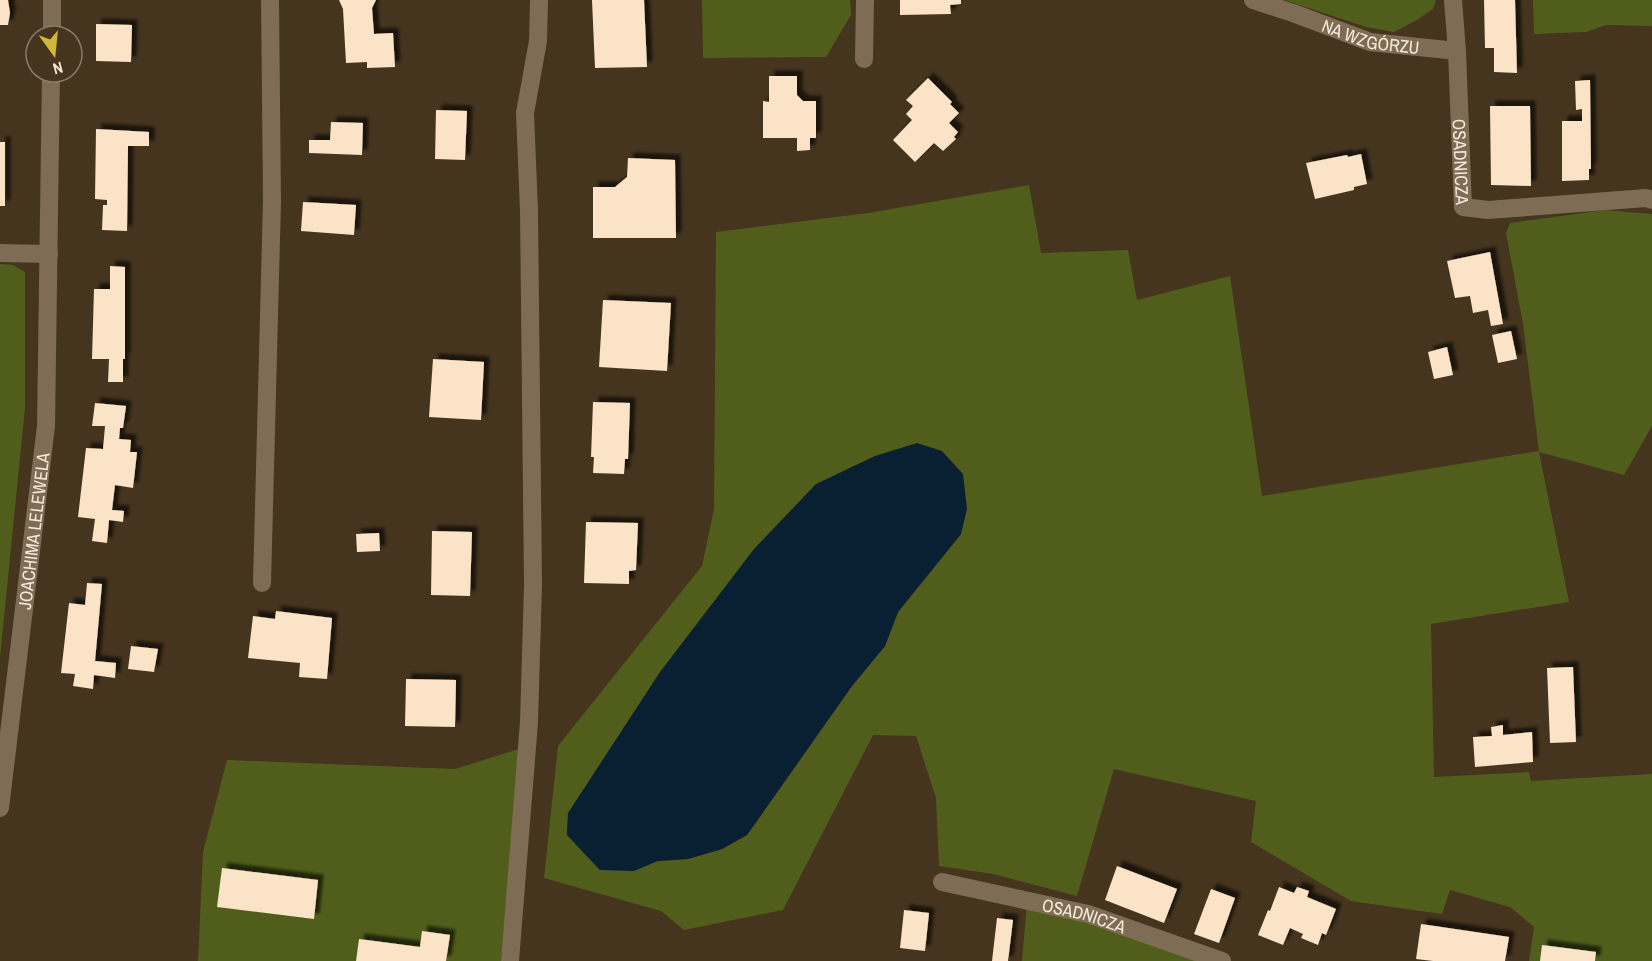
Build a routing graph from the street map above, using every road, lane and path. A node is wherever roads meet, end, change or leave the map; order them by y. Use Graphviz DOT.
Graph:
graph roads {
  1 [pos="52,0"];
  2 [pos="270,0"];
  3 [pos="539,0"];
  4 [pos="865,0"];
  5 [pos="1253,0"];
  6 [pos="1453,0"];
  7 [pos="52,24"];
  8 [pos="1457,51"];
  9 [pos="864,59"];
  10 [pos="51,84"];
  11 [pos="1652,200"];
  12 [pos="0,253"];
  13 [pos="49,254"];
  14 [pos="262,583"];
  15 [pos="0,808"];
  16 [pos="942,882"];
  17 [pos="510,961"];
  18 [pos="1222,961"];
  1 -- 7 [label="street"];
  2 -- 14 [label="street"];
  3 -- 17 [label="street"];
  4 -- 9 [label="street"];
  5 -- 8 [label="street, NA WZGÓRZU"];
  6 -- 8 [label="street, OSADNICZA"];
  8 -- 11 [label="street, OSADNICZA"];
  10 -- 13 [label="street, JOACHIMA LELEWELA"];
  12 -- 13 [label="street"];
  13 -- 15 [label="street, JOACHIMA LELEWELA"];
  16 -- 18 [label="street, OSADNICZA"];
}
